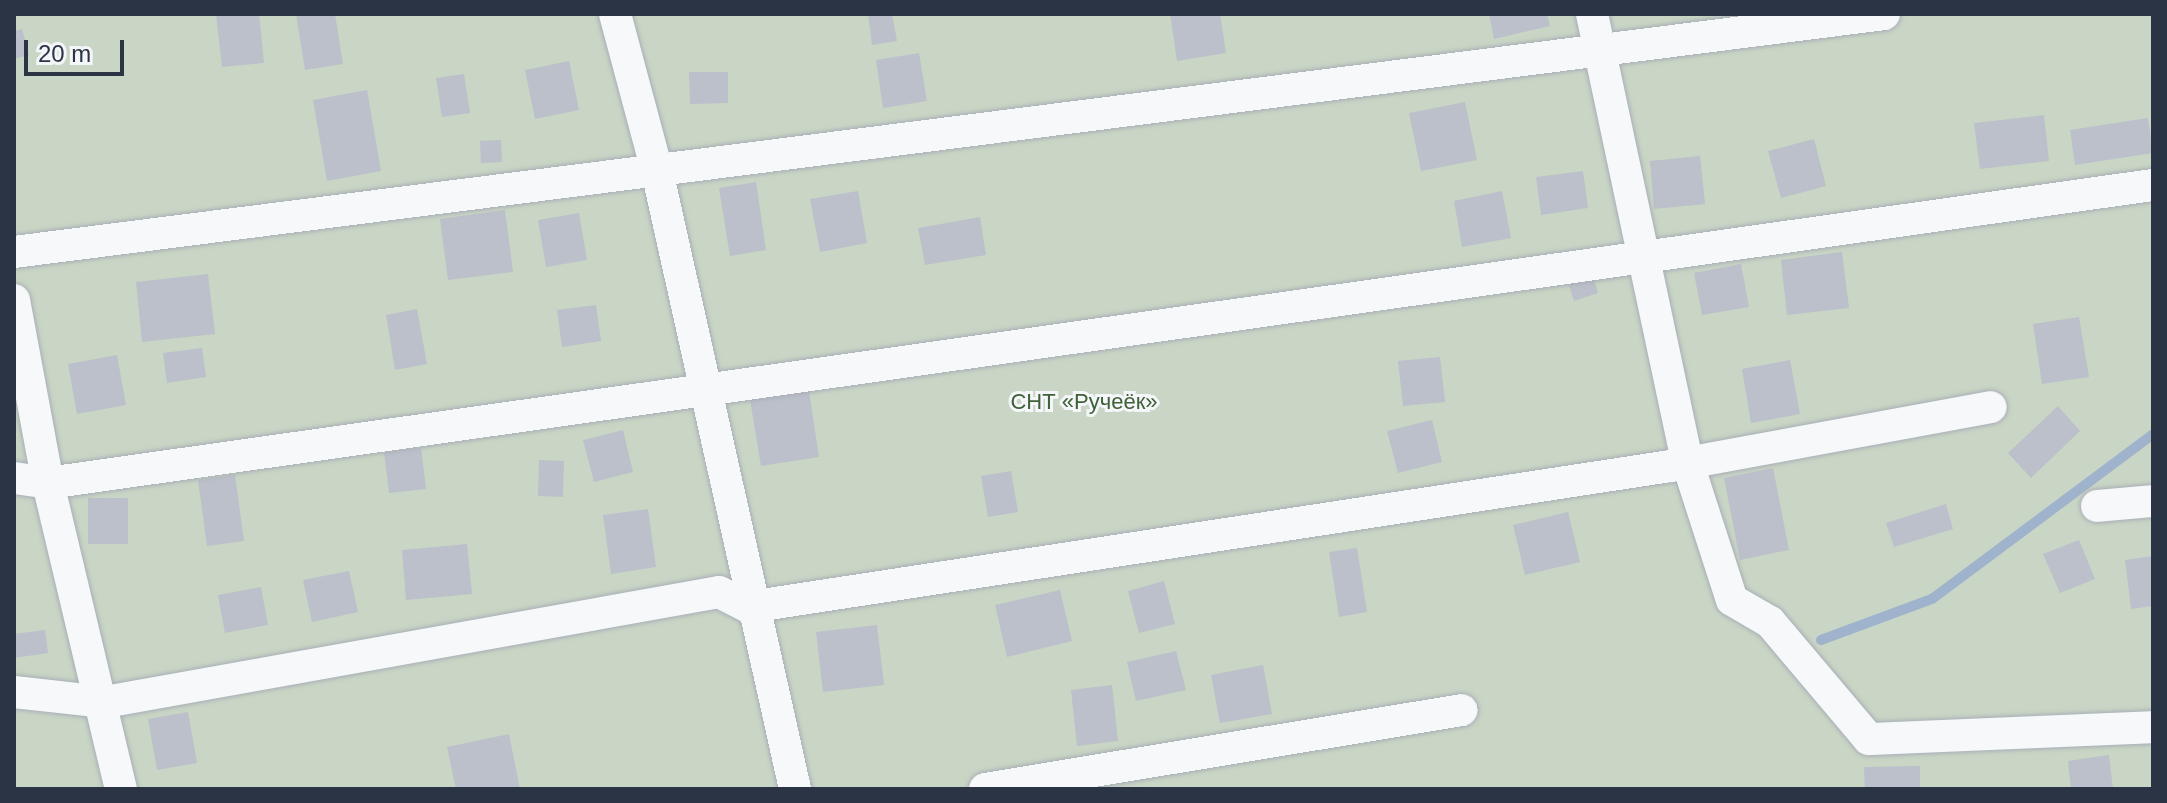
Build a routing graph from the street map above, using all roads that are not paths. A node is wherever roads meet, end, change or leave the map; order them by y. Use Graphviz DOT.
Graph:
graph roads {
  1 [pos="615,14"];
  2 [pos="1592,14"];
  3 [pos="1884,14"];
  4 [pos="1603,55"];
  5 [pos="657,171"];
  6 [pos="2153,185"];
  7 [pos="14,252"];
  8 [pos="1648,259"];
  9 [pos="14,300"];
  10 [pos="700,385"];
  11 [pos="1991,407"];
  12 [pos="1686,458"];
  13 [pos="14,478"];
  14 [pos="48,483"];
  15 [pos="2153,501"];
  16 [pos="2097,506"];
  17 [pos="749,607"];
  18 [pos="14,692"];
  19 [pos="105,702"];
  20 [pos="1461,710"];
  21 [pos="2153,727"];
  22 [pos="121,789"];
  23 [pos="795,789"];
  24 [pos="985,789"];
  1 -- 5 [label="lane"];
  2 -- 4 [label="lane"];
  3 -- 4 [label="lane"];
  4 -- 5 [label="lane"];
  4 -- 8 [label="lane"];
  5 -- 7 [label="lane"];
  5 -- 10 [label="lane"];
  6 -- 8 [label="lane"];
  8 -- 10 [label="lane"];
  8 -- 12 [label="lane"];
  9 -- 14 [label="lane"];
  10 -- 14 [label="lane"];
  10 -- 17 [label="lane"];
  11 -- 12 [label="lane"];
  12 -- 17 [label="lane"];
  12 -- 21 [label="lane"];
  13 -- 14 [label="lane"];
  14 -- 19 [label="lane"];
  15 -- 16 [label="lane"];
  17 -- 19 [label="lane"];
  17 -- 23 [label="lane"];
  18 -- 19 [label="lane"];
  19 -- 22 [label="lane"];
  20 -- 24 [label="lane"];
}
